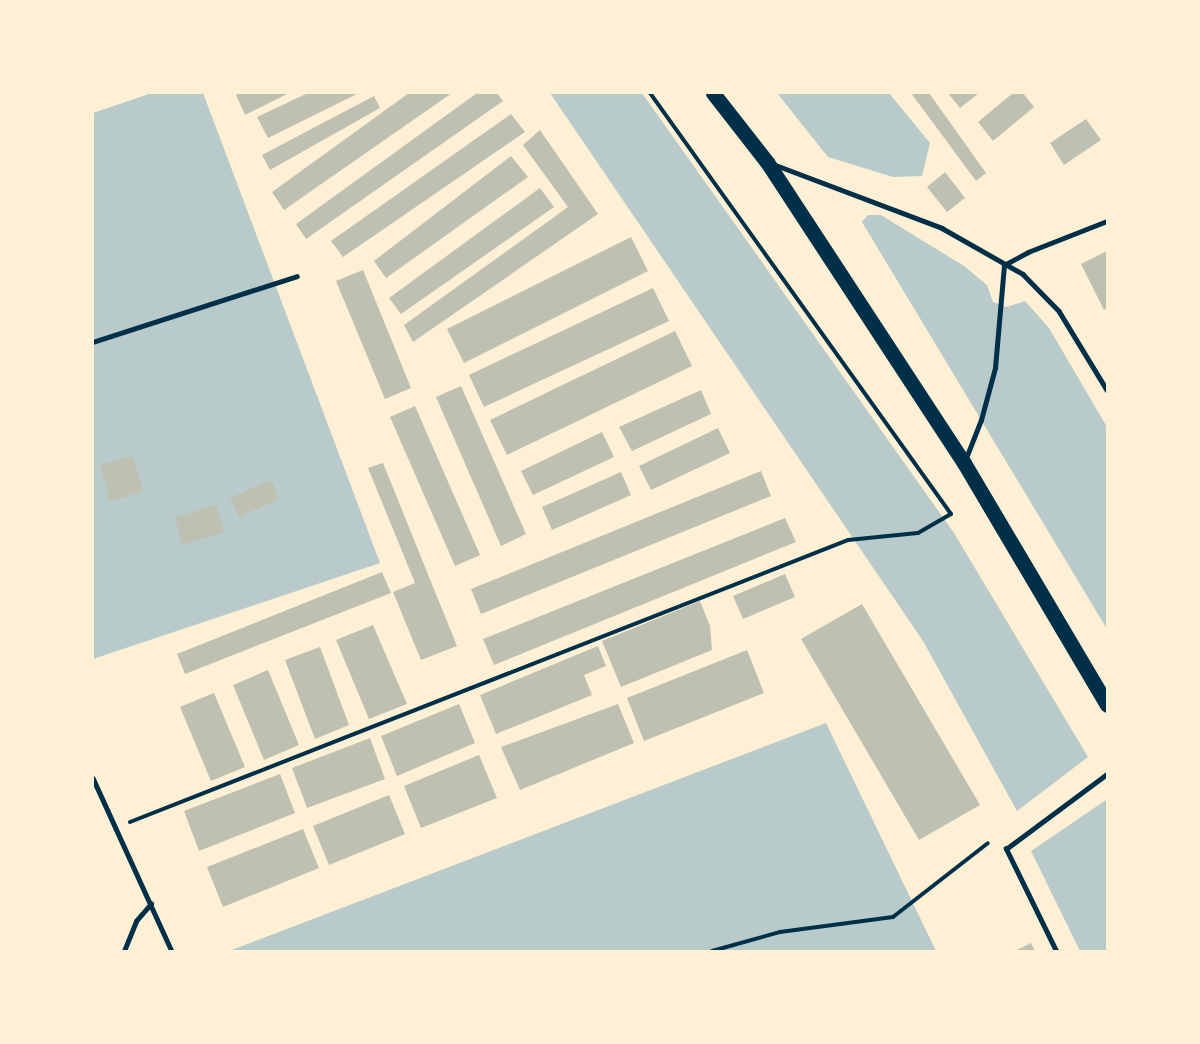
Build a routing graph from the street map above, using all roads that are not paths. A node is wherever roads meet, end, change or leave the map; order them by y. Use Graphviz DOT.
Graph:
graph roads {
  1 [pos="713,93"];
  2 [pos="767,162"];
  3 [pos="1107,221"];
  4 [pos="1004,265"];
  5 [pos="297,276"];
  6 [pos="93,342"];
  7 [pos="1107,390"];
  8 [pos="964,463"];
  9 [pos="1107,705"];
  10 [pos="1107,774"];
  11 [pos="93,778"];
  12 [pos="151,904"];
  13 [pos="124,951"];
  14 [pos="172,951"];
  15 [pos="1056,951"];
  1 -- 2 [label="main road"];
  2 -- 4 [label="lane"];
  2 -- 8 [label="main road"];
  3 -- 4 [label="lane"];
  4 -- 7 [label="lane"];
  4 -- 8 [label="lane"];
  5 -- 6 [label="lane"];
  8 -- 9 [label="main road"];
  10 -- 15 [label="lane"];
  11 -- 12 [label="lane"];
  12 -- 13 [label="lane"];
  12 -- 14 [label="lane"];
}
